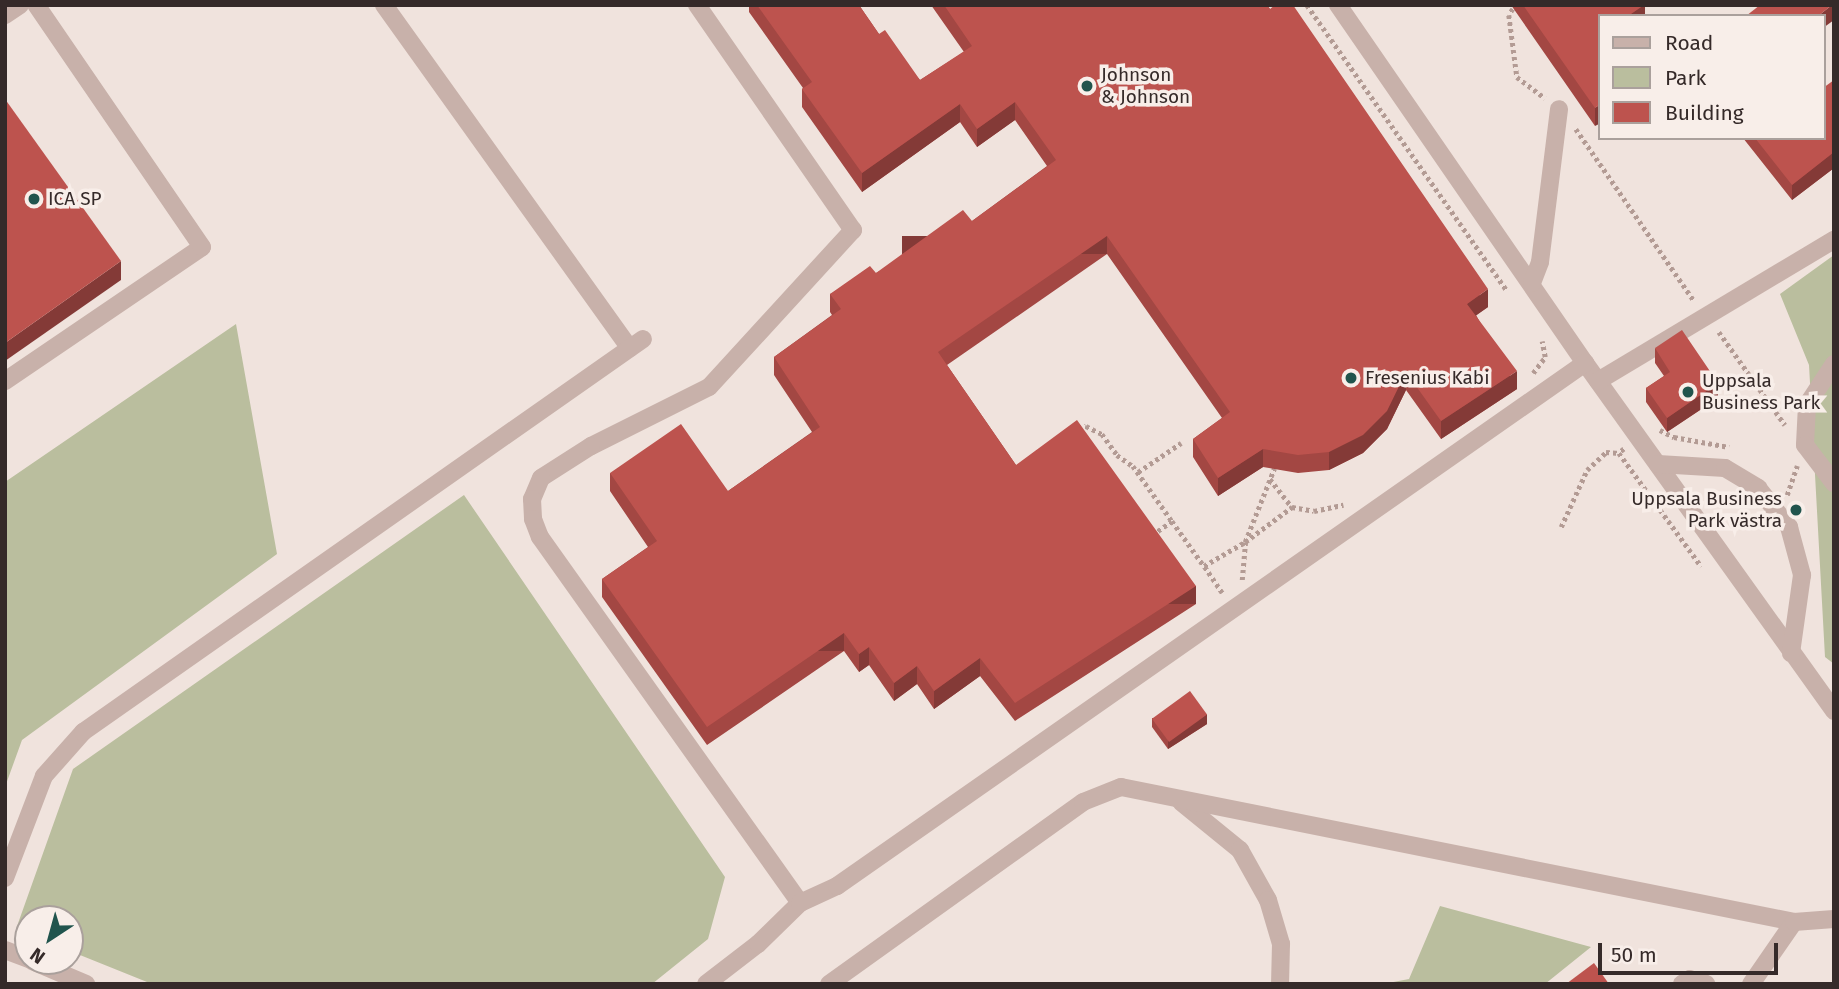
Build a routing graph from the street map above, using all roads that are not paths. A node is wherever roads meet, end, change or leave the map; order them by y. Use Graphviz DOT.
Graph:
graph roads {
  1 [pos="20,5"];
  2 [pos="36,5"];
  3 [pos="384,5"];
  4 [pos="697,5"];
  5 [pos="1338,5"];
  6 [pos="5,15"];
  7 [pos="1559,109"];
  8 [pos="1834,240"];
  9 [pos="1532,283"];
  10 [pos="1585,363"];
  11 [pos="1834,364"];
  12 [pos="5,381"];
  13 [pos="1598,381"];
  14 [pos="1658,464"];
  15 [pos="1834,483"];
  16 [pos="1791,653"];
  17 [pos="1834,711"];
  18 [pos="1178,800"];
  19 [pos="5,878"];
  20 [pos="800,903"];
  21 [pos="1834,919"];
  22 [pos="1794,922"];
  23 [pos="65,975"];
  24 [pos="86,984"];
  25 [pos="706,984"];
  26 [pos="829,984"];
  27 [pos="1280,984"];
  28 [pos="1682,984"];
  29 [pos="1706,984"];
  30 [pos="1751,984"];
  1 -- 6 [label="street"];
  2 -- 12 [label="street"];
  3 -- 19 [label="street"];
  4 -- 20 [label="street"];
  5 -- 9 [label="street"];
  7 -- 9 [label="street"];
  8 -- 13 [label="street"];
  9 -- 10 [label="street"];
  10 -- 13 [label="street"];
  10 -- 20 [label="street"];
  11 -- 15 [label="street"];
  13 -- 14 [label="street"];
  14 -- 16 [label="street"];
  14 -- 16 [label="street"];
  16 -- 17 [label="street"];
  18 -- 22 [label="street"];
  18 -- 26 [label="street"];
  18 -- 27 [label="street"];
  20 -- 25 [label="street"];
  21 -- 22 [label="street"];
  22 -- 30 [label="street"];
  23 -- 24 [label="street"];
  28 -- 29 [label="street"];
}
